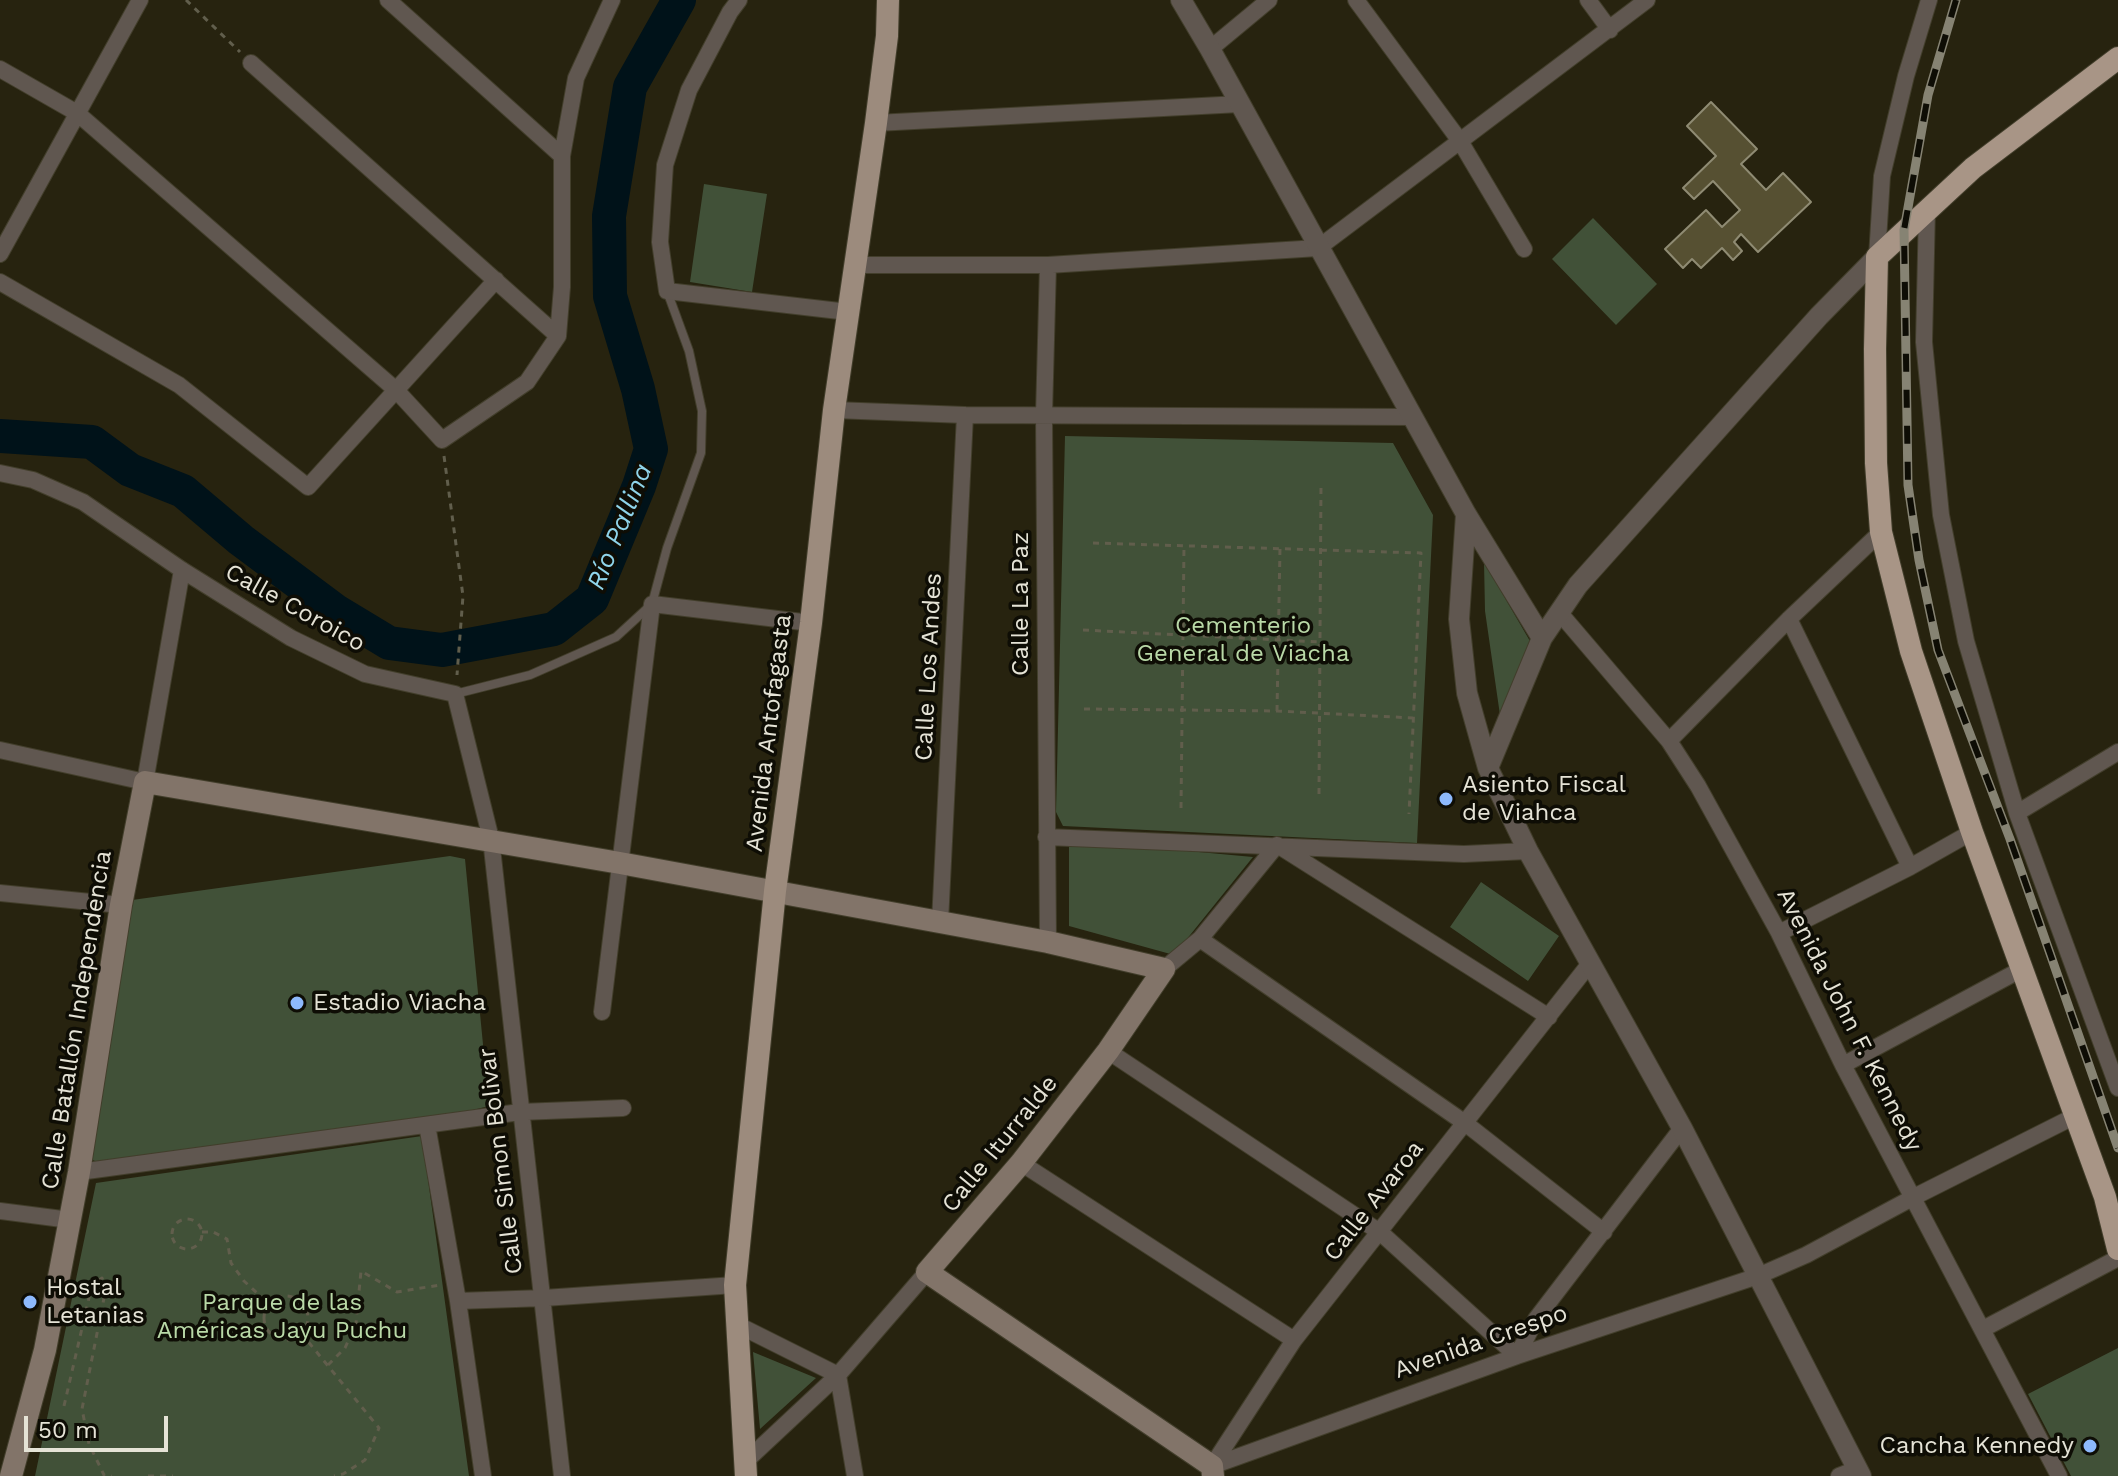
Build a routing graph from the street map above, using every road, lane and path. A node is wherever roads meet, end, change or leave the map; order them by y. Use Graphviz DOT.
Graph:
graph roads {
  1 [pos="140,0"];
  2 [pos="186,0"];
  3 [pos="388,0"];
  4 [pos="612,0"];
  5 [pos="739,0"];
  6 [pos="888,0"];
  7 [pos="1181,0"];
  8 [pos="1269,0"];
  9 [pos="1356,0"];
  10 [pos="1588,0"];
  11 [pos="1647,0"];
  12 [pos="1929,0"];
  13 [pos="1610,30"];
  14 [pos="1210,49"];
  15 [pos="2118,58"];
  16 [pos="251,63"];
  17 [pos="0,69"];
  18 [pos="1240,104"];
  19 [pos="77,113"];
  20 [pos="876,123"];
  21 [pos="1460,141"];
  22 [pos="562,156"];
  23 [pos="1927,209"];
  24 [pos="5,231"];
  25 [pos="1318,248"];
  26 [pos="1524,249"];
  27 [pos="0,254"];
  28 [pos="1877,257"];
  29 [pos="854,265"];
  30 [pos="1048,265"];
  31 [pos="496,280"];
  32 [pos="0,282"];
  33 [pos="667,291"];
  34 [pos="848,312"];
  35 [pos="558,336"];
  36 [pos="396,390"];
  37 [pos="834,410"];
  38 [pos="965,415"];
  39 [pos="1044,415"];
  40 [pos="1414,417"];
  41 [pos="442,440"];
  42 [pos="0,473"];
  43 [pos="1321,483"];
  44 [pos="1466,514"];
  45 [pos="1881,532"];
  46 [pos="1093,543"];
  47 [pos="1184,545"];
  48 [pos="1280,548"];
  49 [pos="1321,550"];
  50 [pos="182,570"];
  51 [pos="652,604"];
  52 [pos="1559,612"];
  53 [pos="1789,619"];
  54 [pos="811,623"];
  55 [pos="1083,630"];
  56 [pos="1183,635"];
  57 [pos="1542,638"];
  58 [pos="1278,640"];
  59 [pos="1320,642"];
  60 [pos="457,671"];
  61 [pos="455,694"];
  62 [pos="1084,709"];
  63 [pos="1182,709"];
  64 [pos="1277,711"];
  65 [pos="1321,714"];
  66 [pos="1413,718"];
  67 [pos="1669,741"];
  68 [pos="0,750"];
  69 [pos="2118,752"];
  70 [pos="1488,768"];
  71 [pos="145,782"];
  72 [pos="1319,794"];
  73 [pos="1181,808"];
  74 [pos="2017,813"];
  75 [pos="1409,814"];
  76 [pos="1972,832"];
  77 [pos="1046,837"];
  78 [pos="491,839"];
  79 [pos="1277,845"];
  80 [pos="1528,851"];
  81 [pos="620,863"];
  82 [pos="1910,867"];
  83 [pos="775,891"];
  84 [pos="0,893"];
  85 [pos="121,905"];
  86 [pos="940,922"];
  87 [pos="1779,933"];
  88 [pos="1200,939"];
  89 [pos="1048,942"];
  90 [pos="1591,962"];
  91 [pos="1164,969"];
  92 [pos="2022,969"];
  93 [pos="602,1012"];
  94 [pos="1549,1017"];
  95 [pos="1108,1051"];
  96 [pos="1843,1065"];
  97 [pos="2118,1088"];
  98 [pos="623,1108"];
  99 [pos="520,1112"];
  100 [pos="2077,1115"];
  101 [pos="1465,1123"];
  102 [pos="427,1125"];
  103 [pos="1682,1128"];
  104 [pos="1021,1163"];
  105 [pos="79,1172"];
  106 [pos="1914,1197"];
  107 [pos="0,1211"];
  108 [pos="70,1220"];
  109 [pos="202,1232"];
  110 [pos="1604,1232"];
  111 [pos="1381,1233"];
  112 [pos="2118,1249"];
  113 [pos="2118,1258"];
  114 [pos="927,1272"];
  115 [pos="1758,1276"];
  116 [pos="455,1283"];
  117 [pos="735,1285"];
  118 [pos="544,1298"];
  119 [pos="458,1301"];
  120 [pos="269,1304"];
  121 [pos="738,1325"];
  122 [pos="1983,1329"];
  123 [pos="301,1333"];
  124 [pos="1294,1340"];
  125 [pos="1517,1356"];
  126 [pos="328,1365"];
  127 [pos="838,1375"];
  128 [pos="64,1406"];
  129 [pos="746,1468"];
  130 [pos="1211,1473"];
  131 [pos="1852,1474"];
  132 [pos="11,1476"];
  133 [pos="112,1476"];
  134 [pos="148,1476"];
  135 [pos="173,1476"];
  136 [pos="334,1476"];
  137 [pos="483,1476"];
  138 [pos="562,1476"];
  139 [pos="855,1476"];
  140 [pos="2059,1476"];
  1 -- 19 [label="street"];
  2 -- 16 [label="path"];
  3 -- 22 [label="street"];
  4 -- 22 [label="street"];
  5 -- 33 [label="street"];
  6 -- 20 [label="main road, Avenida Antofagasta"];
  7 -- 14 [label="street"];
  8 -- 14 [label="street"];
  9 -- 21 [label="street"];
  10 -- 13 [label="street"];
  11 -- 13 [label="street"];
  12 -- 28 [label="street"];
  13 -- 21 [label="street"];
  14 -- 18 [label="street"];
  15 -- 23 [label="highway"];
  16 -- 31 [label="street"];
  17 -- 19 [label="street"];
  18 -- 20 [label="street"];
  18 -- 25 [label="street"];
  19 -- 24 [label="street"];
  19 -- 36 [label="street"];
  20 -- 29 [label="main road, Avenida Antofagasta"];
  21 -- 25 [label="street"];
  21 -- 26 [label="street"];
  22 -- 35 [label="street"];
  23 -- 28 [label="highway"];
  23 -- 74 [label="street"];
  24 -- 27 [label="street"];
  25 -- 30 [label="street"];
  25 -- 40 [label="street"];
  28 -- 45 [label="highway"];
  28 -- 52 [label="street"];
  29 -- 30 [label="street"];
  29 -- 34 [label="main road, Avenida Antofagasta"];
  30 -- 39 [label="street, Calle La Paz"];
  31 -- 35 [label="street"];
  31 -- 36 [label="street"];
  32 -- 36 [label="street"];
  33 -- 34 [label="street"];
  33 -- 51 [label="lane"];
  34 -- 37 [label="main road, Avenida Antofagasta"];
  35 -- 41 [label="street"];
  36 -- 41 [label="street"];
  37 -- 38 [label="street"];
  37 -- 54 [label="main road, Avenida Antofagasta"];
  38 -- 39 [label="street"];
  38 -- 86 [label="street, Calle Los Andes"];
  39 -- 40 [label="street"];
  39 -- 77 [label="street, Calle La Paz"];
  40 -- 44 [label="street"];
  41 -- 60 [label="path"];
  42 -- 50 [label="street, Calle Coroico"];
  43 -- 49 [label="path"];
  44 -- 57 [label="street"];
  44 -- 70 [label="street"];
  45 -- 53 [label="street"];
  45 -- 76 [label="highway"];
  46 -- 47 [label="path"];
  47 -- 48 [label="path"];
  47 -- 56 [label="path"];
  48 -- 49 [label="path"];
  48 -- 58 [label="path"];
  49 -- 59 [label="path"];
  49 -- 66 [label="path"];
  50 -- 61 [label="street, Calle Coroico"];
  50 -- 71 [label="street, Calle Batallón Independencia"];
  51 -- 54 [label="street"];
  51 -- 61 [label="lane, Calle Coroico"];
  51 -- 81 [label="street"];
  52 -- 57 [label="street"];
  52 -- 67 [label="street, Avenida John F. Kennedy"];
  53 -- 67 [label="street"];
  53 -- 82 [label="street"];
  54 -- 83 [label="main road, Avenida Antofagasta"];
  55 -- 56 [label="path"];
  56 -- 58 [label="path"];
  56 -- 63 [label="path"];
  57 -- 70 [label="street"];
  58 -- 59 [label="path"];
  58 -- 64 [label="path"];
  59 -- 65 [label="path"];
  61 -- 78 [label="street, Calle Simon Bolivar"];
  62 -- 63 [label="path"];
  63 -- 64 [label="path"];
  63 -- 73 [label="path"];
  64 -- 65 [label="path"];
  65 -- 66 [label="path"];
  65 -- 72 [label="path"];
  66 -- 75 [label="path"];
  67 -- 87 [label="street, Avenida John F. Kennedy"];
  68 -- 71 [label="street"];
  69 -- 74 [label="street"];
  70 -- 80 [label="street"];
  71 -- 78 [label="main road"];
  71 -- 85 [label="main road, Calle Batallón Independencia"];
  74 -- 97 [label="street"];
  76 -- 82 [label="street"];
  76 -- 92 [label="highway"];
  77 -- 79 [label="street"];
  77 -- 89 [label="street, Calle La Paz"];
  78 -- 81 [label="main road"];
  78 -- 99 [label="street, Calle Simon Bolivar"];
  79 -- 80 [label="street"];
  79 -- 88 [label="street, Calle Iturralde"];
  79 -- 94 [label="street"];
  80 -- 90 [label="street"];
  81 -- 83 [label="main road"];
  81 -- 93 [label="street"];
  82 -- 87 [label="street"];
  83 -- 86 [label="main road"];
  83 -- 117 [label="main road, Avenida Antofagasta"];
  84 -- 85 [label="street"];
  85 -- 105 [label="main road, Calle Batallón Independencia"];
  86 -- 89 [label="main road"];
  87 -- 96 [label="street, Avenida John F. Kennedy"];
  88 -- 91 [label="street, Calle Iturralde"];
  88 -- 101 [label="street"];
  89 -- 91 [label="main road"];
  90 -- 94 [label="street, Calle Avaroa"];
  90 -- 103 [label="street"];
  91 -- 95 [label="main road, Calle Iturralde"];
  92 -- 96 [label="street"];
  92 -- 100 [label="highway"];
  94 -- 101 [label="street, Calle Avaroa"];
  95 -- 104 [label="main road, Calle Iturralde"];
  95 -- 111 [label="street"];
  96 -- 106 [label="street, Avenida John F. Kennedy"];
  98 -- 99 [label="street"];
  99 -- 102 [label="street"];
  99 -- 118 [label="street, Calle Simon Bolivar"];
  100 -- 106 [label="street, Avenida Crespo"];
  100 -- 112 [label="highway"];
  101 -- 110 [label="street"];
  101 -- 111 [label="street, Calle Avaroa"];
  102 -- 105 [label="street"];
  102 -- 116 [label="street"];
  103 -- 110 [label="street"];
  103 -- 115 [label="street"];
  104 -- 114 [label="main road, Calle Iturralde"];
  104 -- 124 [label="street"];
  105 -- 108 [label="main road, Calle Batallón Independencia"];
  106 -- 115 [label="street, Avenida Crespo"];
  106 -- 122 [label="street, Avenida John F. Kennedy"];
  107 -- 108 [label="street"];
  108 -- 132 [label="main road, Calle Batallón Independencia"];
  109 -- 109 [label="path"];
  109 -- 120 [label="path"];
  110 -- 125 [label="street"];
  111 -- 124 [label="street, Calle Avaroa"];
  111 -- 125 [label="street"];
  113 -- 122 [label="street"];
  114 -- 127 [label="street, Calle Iturralde"];
  114 -- 130 [label="main road"];
  115 -- 125 [label="street, Avenida Crespo"];
  115 -- 131 [label="street"];
  116 -- 119 [label="street"];
  116 -- 126 [label="path"];
  117 -- 118 [label="street"];
  117 -- 121 [label="main road, Avenida Antofagasta"];
  118 -- 119 [label="street"];
  118 -- 138 [label="street, Calle Simon Bolivar"];
  119 -- 137 [label="street"];
  120 -- 123 [label="path"];
  120 -- 123 [label="path"];
  121 -- 127 [label="street"];
  121 -- 129 [label="main road, Avenida Antofagasta"];
  122 -- 140 [label="street, Avenida John F. Kennedy"];
  123 -- 126 [label="path"];
  124 -- 130 [label="street, Calle Avaroa"];
  125 -- 130 [label="street, Avenida Crespo"];
  126 -- 136 [label="path"];
  127 -- 129 [label="street, Calle Iturralde"];
  127 -- 139 [label="street"];
  128 -- 133 [label="path"];
  134 -- 135 [label="path"];
}
